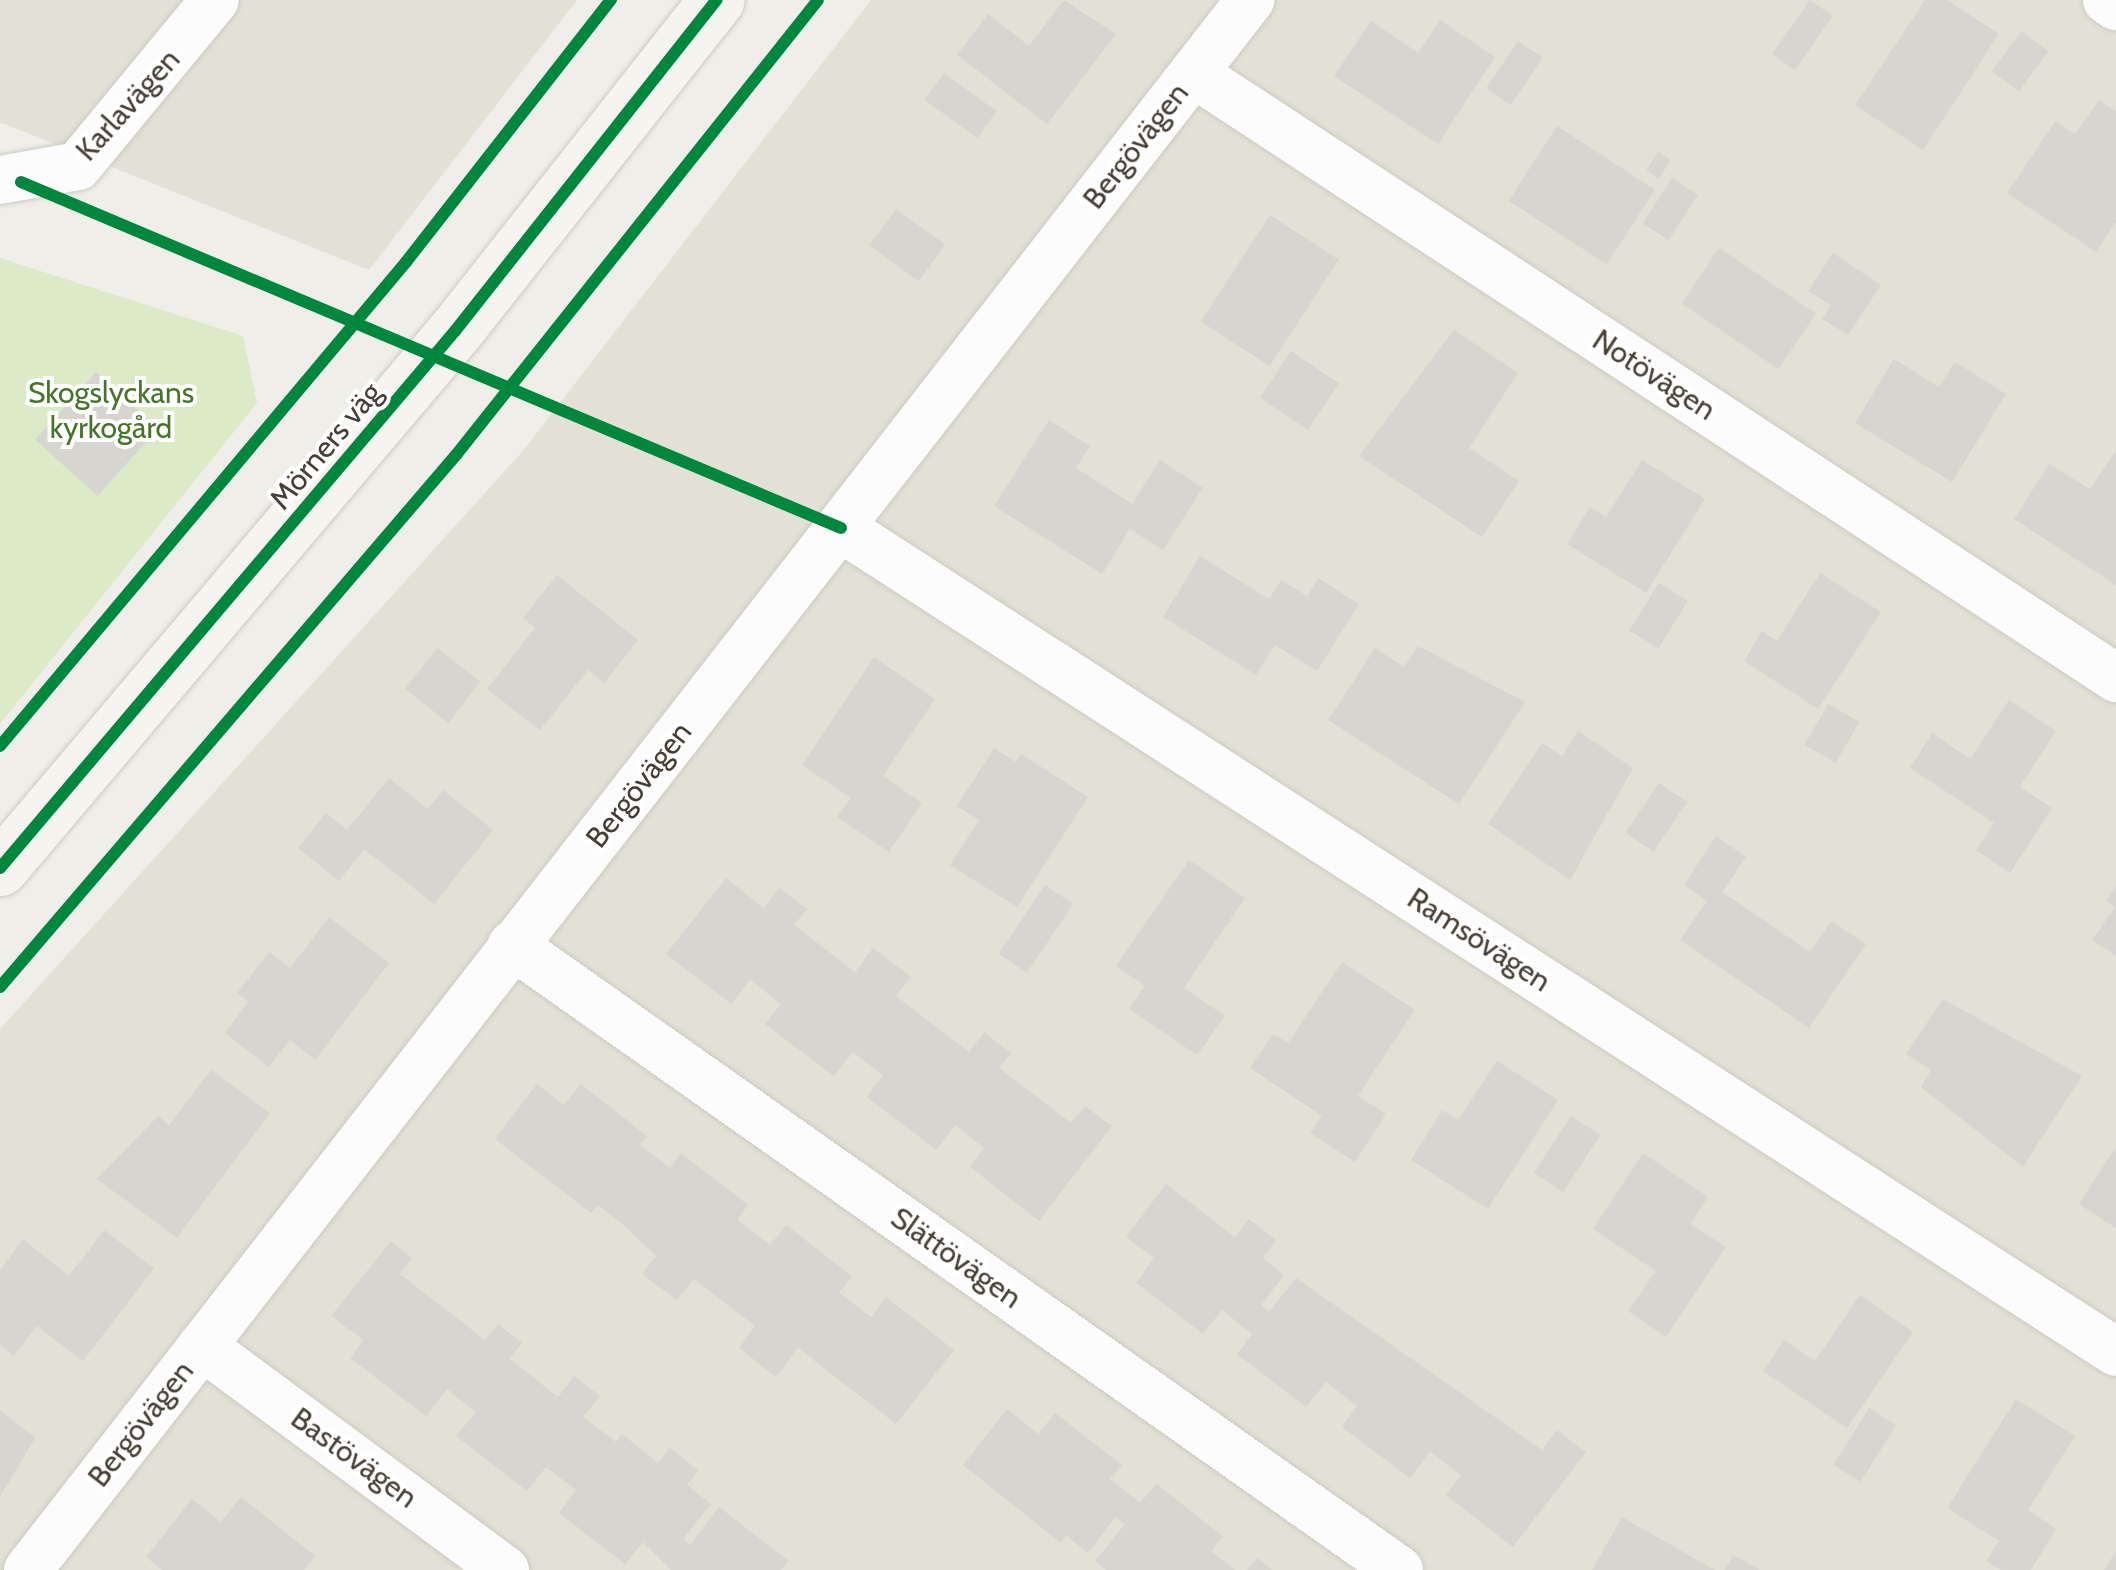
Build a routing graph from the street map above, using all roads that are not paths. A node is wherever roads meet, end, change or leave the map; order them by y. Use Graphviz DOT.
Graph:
graph roads {
  1 [pos="215,0"];
  2 [pos="716,0"];
  3 [pos="1250,0"];
  4 [pos="2107,0"];
  5 [pos="2116,6"];
  6 [pos="1193,72"];
  7 [pos="11,181"];
  8 [pos="841,528"];
  9 [pos="2116,678"];
  10 [pos="0,868"];
  11 [pos="512,945"];
  12 [pos="202,1346"];
  13 [pos="2116,1352"];
  14 [pos="28,1570"];
  15 [pos="505,1570"];
  16 [pos="1400,1570"];
  1 -- 7 [label="street, Karlavägen"];
  2 -- 10 [label="main road, Mörners väg"];
  3 -- 6 [label="street, Bergövägen"];
  4 -- 5 [label="street"];
  6 -- 8 [label="street, Bergövägen"];
  6 -- 9 [label="street, Notövägen"];
  8 -- 11 [label="street, Bergövägen"];
  8 -- 13 [label="street, Ramsövägen"];
  11 -- 12 [label="street, Bergövägen"];
  11 -- 16 [label="street, Slättövägen"];
  12 -- 14 [label="street, Bergövägen"];
  12 -- 15 [label="street, Bastövägen"];
}
